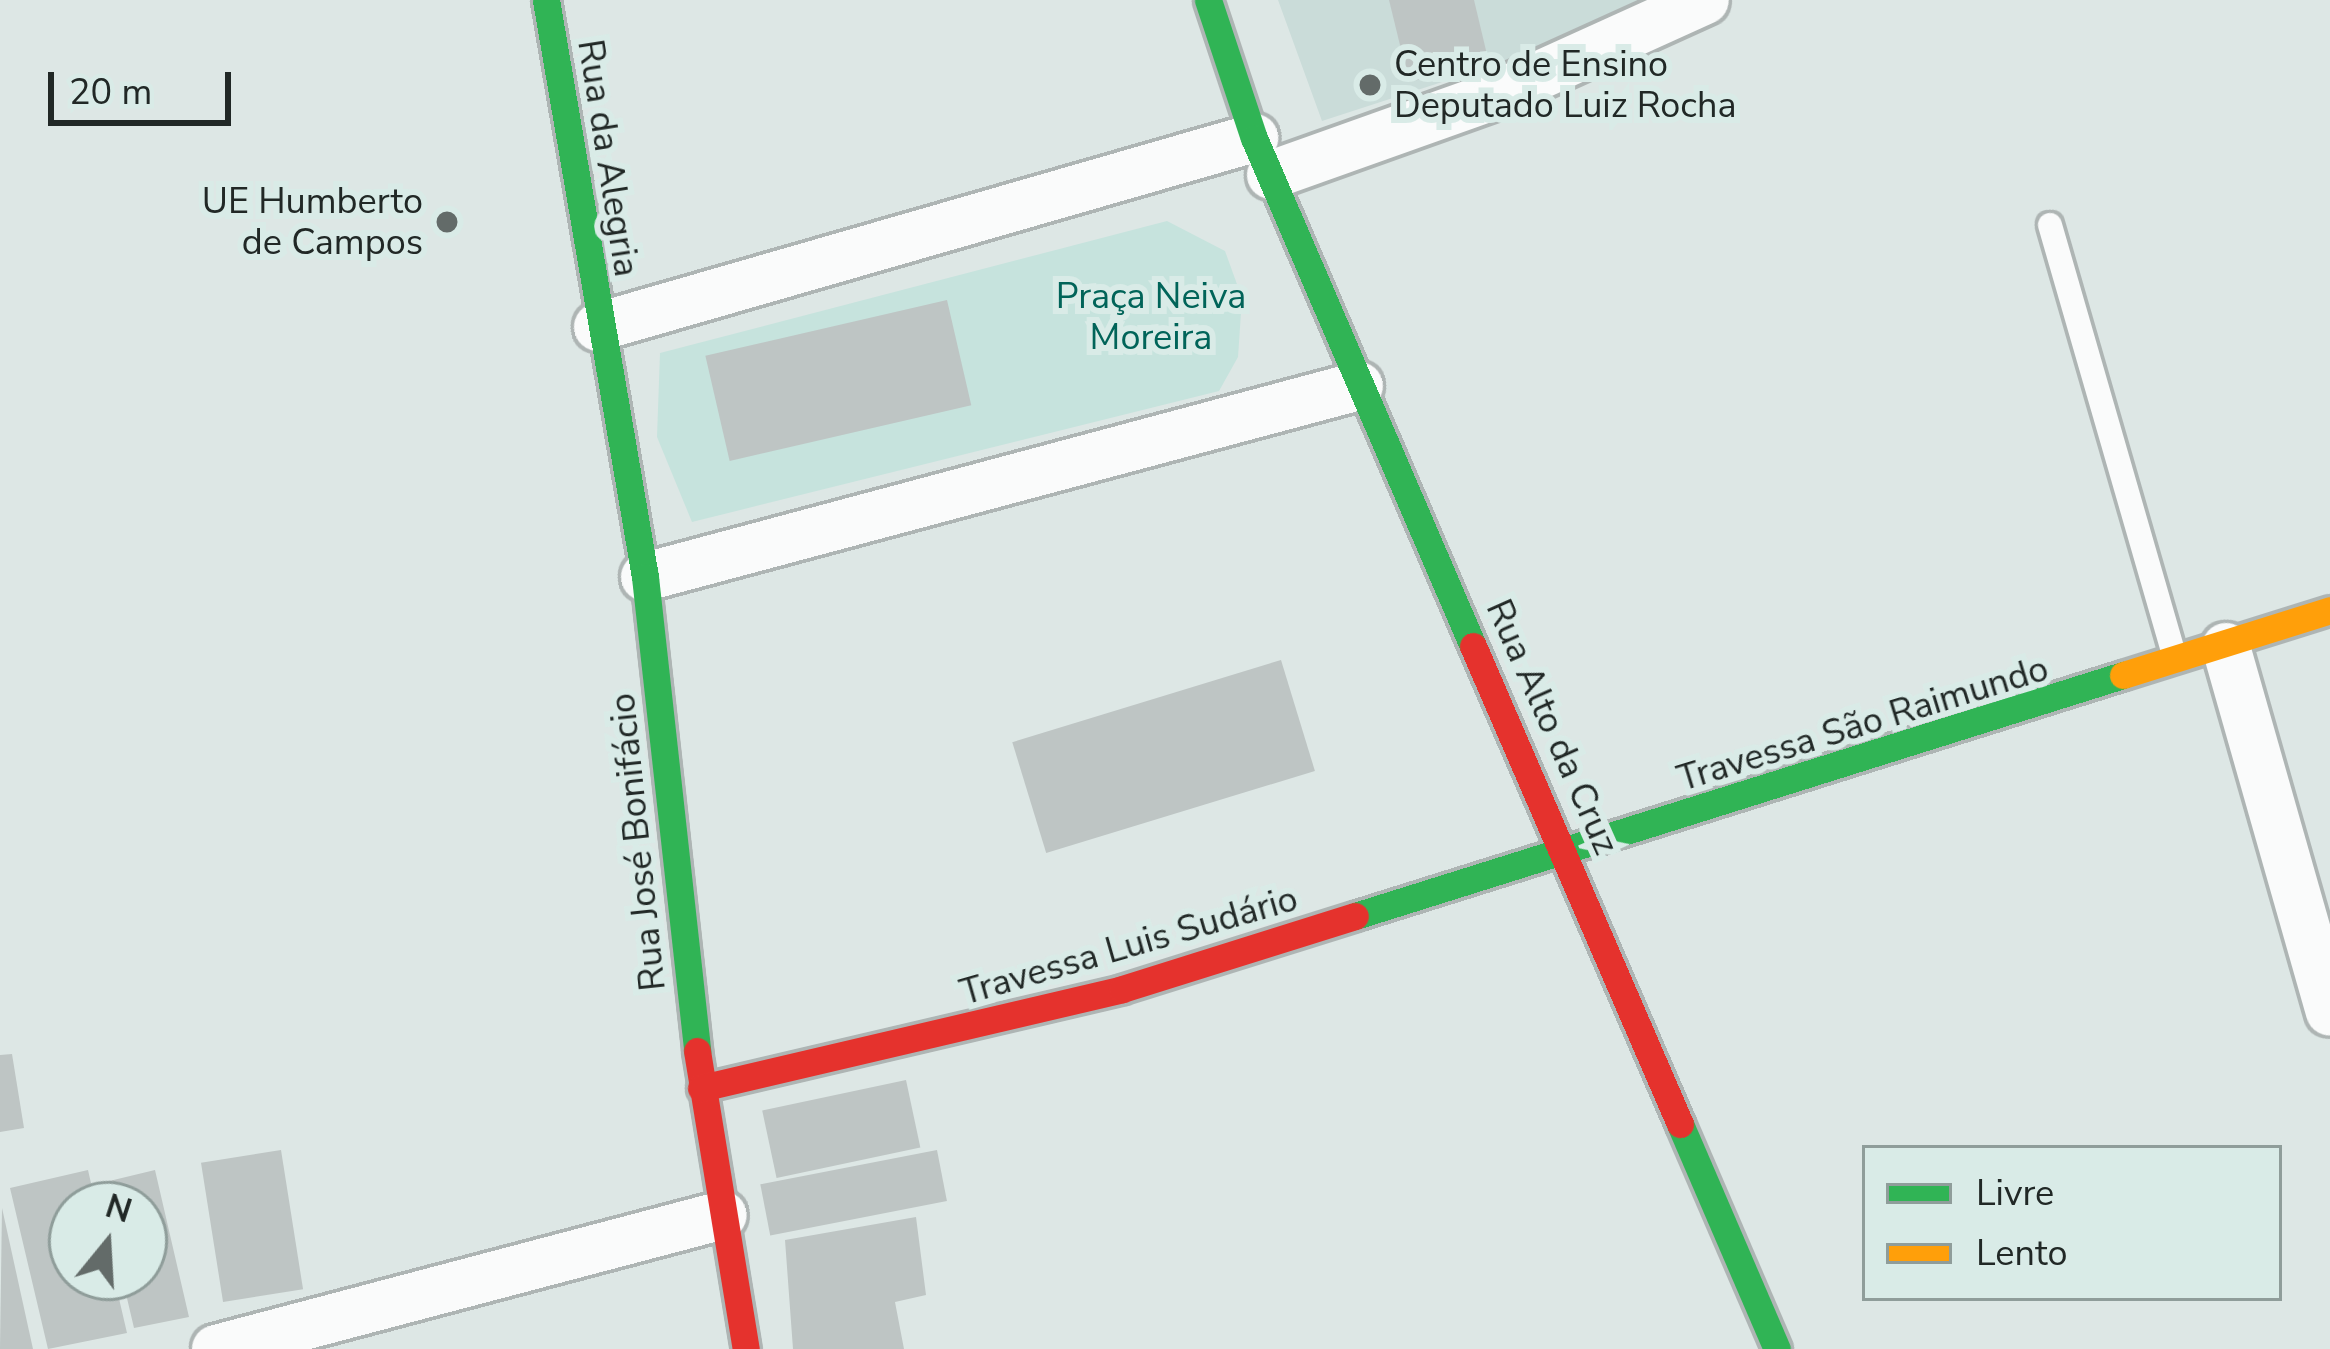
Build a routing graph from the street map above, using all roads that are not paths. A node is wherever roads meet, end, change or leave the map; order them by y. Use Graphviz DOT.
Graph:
graph roads {
  1 [pos="547,0"];
  2 [pos="1208,0"];
  3 [pos="1705,0"];
  4 [pos="1263,157"];
  5 [pos="2050,225"];
  6 [pos="598,327"];
  7 [pos="1359,386"];
  8 [pos="645,577"];
  9 [pos="2330,610"];
  10 [pos="2226,647"];
  11 [pos="2176,663"];
  12 [pos="1570,853"];
  13 [pos="2330,1011"];
  14 [pos="701,1088"];
  15 [pos="723,1215"];
  16 [pos="216,1349"];
  17 [pos="746,1349"];
  18 [pos="1777,1349"];
  1 -- 6 [label="street, Rua da Alegria"];
  2 -- 4 [label="street, Rua Alto da Cruz"];
  3 -- 4 [label="street"];
  4 -- 6 [label="street"];
  4 -- 7 [label="street, Rua Alto da Cruz"];
  5 -- 11 [label="lane"];
  6 -- 8 [label="street, Rua José Bonifácio"];
  7 -- 8 [label="street"];
  7 -- 12 [label="street, Rua Alto da Cruz"];
  8 -- 14 [label="street, Rua José Bonifácio"];
  9 -- 10 [label="street, Travessa São Raimundo"];
  10 -- 11 [label="street, Travessa São Raimundo"];
  10 -- 13 [label="street"];
  11 -- 12 [label="street, Travessa São Raimundo"];
  12 -- 14 [label="street, Travessa Luis Sudário"];
  12 -- 18 [label="street, Rua Alto da Cruz"];
  14 -- 15 [label="street, Rua José Bonifácio"];
  15 -- 16 [label="street"];
  15 -- 17 [label="street, Rua José Bonifácio"];
}
